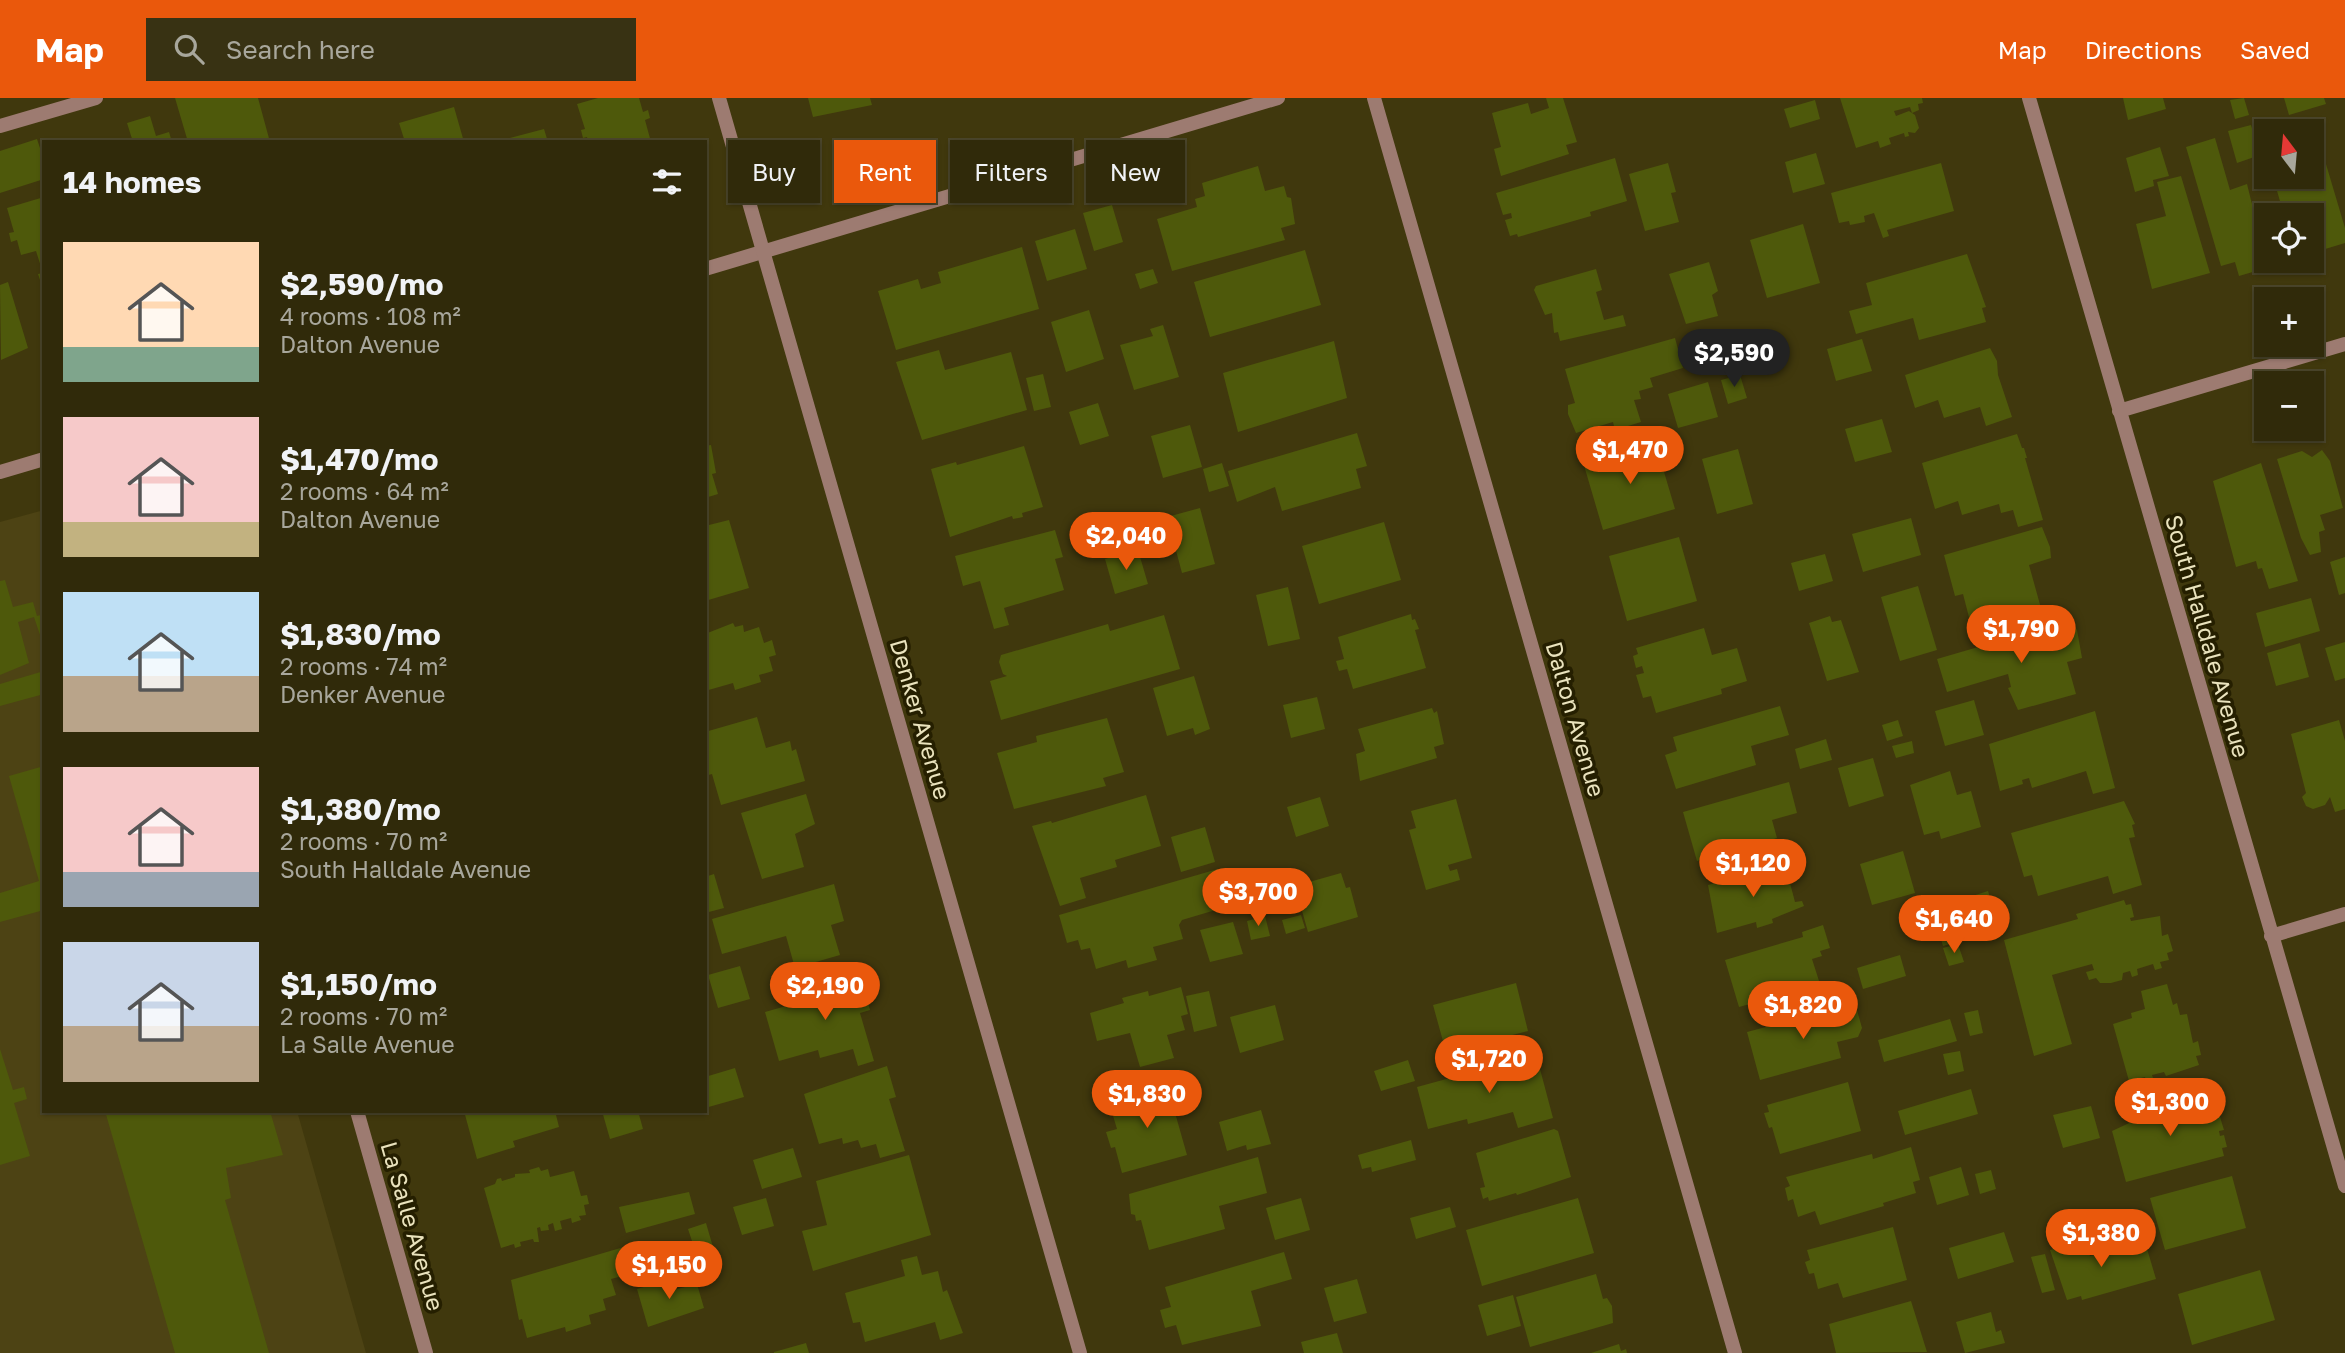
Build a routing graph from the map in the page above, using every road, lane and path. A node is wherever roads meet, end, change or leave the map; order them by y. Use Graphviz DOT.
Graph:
graph roads {
  1 [pos="96,98"];
  2 [pos="719,98"];
  3 [pos="1278,98"];
  4 [pos="1374,98"];
  5 [pos="2029,98"];
  6 [pos="0,126"];
  7 [pos="762,253"];
  8 [pos="707,268"];
  9 [pos="2345,344"];
  10 [pos="2119,411"];
  11 [pos="42,460"];
  12 [pos="0,472"];
  13 [pos="2345,914"];
  14 [pos="2271,936"];
  15 [pos="358,1113"];
  16 [pos="2345,1186"];
  17 [pos="426,1353"];
  18 [pos="1080,1353"];
  19 [pos="1735,1353"];
  1 -- 6 [label="street"];
  2 -- 7 [label="street, Denker Avenue"];
  3 -- 7 [label="street"];
  4 -- 19 [label="street, Dalton Avenue"];
  5 -- 10 [label="street, South Halldale Avenue"];
  7 -- 8 [label="street"];
  7 -- 18 [label="street, Denker Avenue"];
  9 -- 10 [label="street"];
  10 -- 14 [label="street, South Halldale Avenue"];
  11 -- 12 [label="street"];
  13 -- 14 [label="street"];
  14 -- 16 [label="street, South Halldale Avenue"];
  15 -- 17 [label="street, La Salle Avenue"];
}
